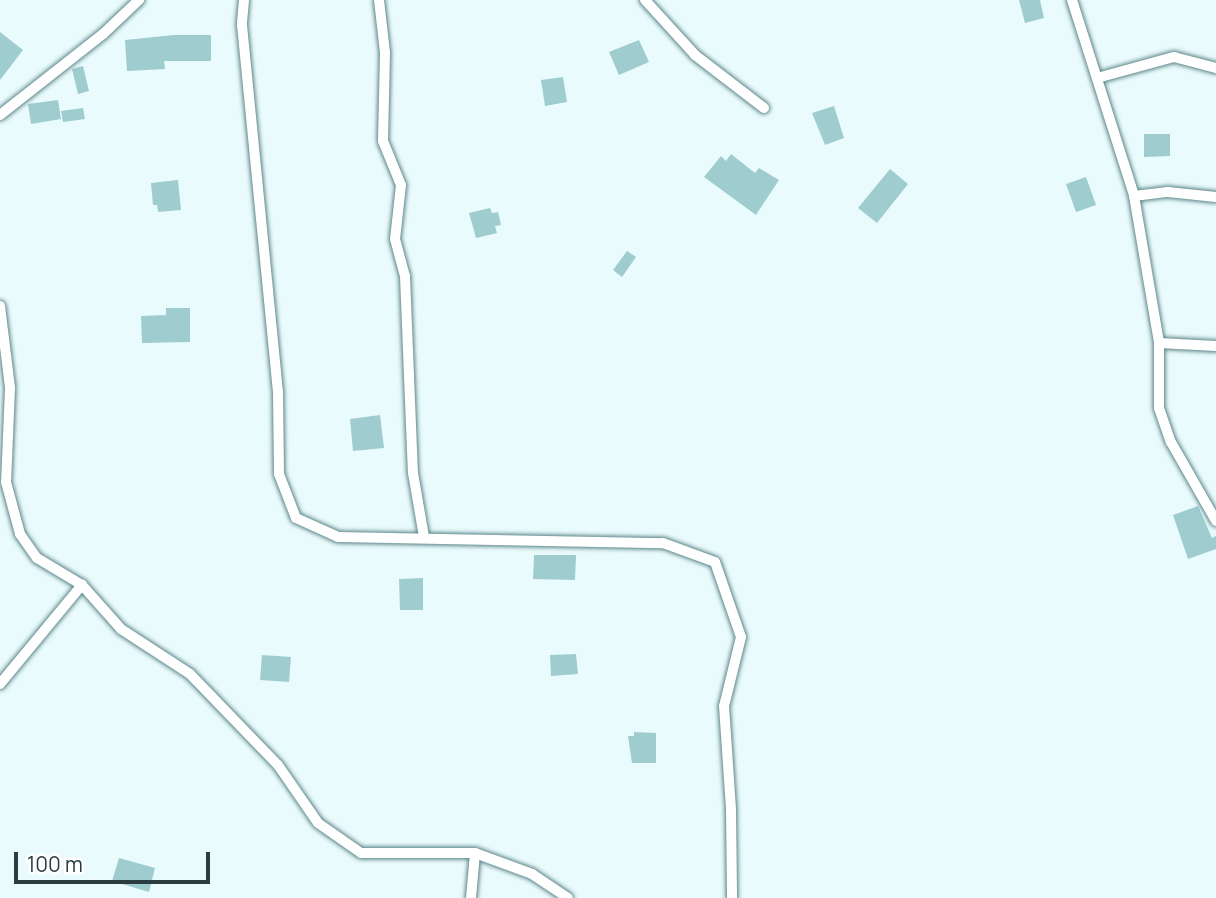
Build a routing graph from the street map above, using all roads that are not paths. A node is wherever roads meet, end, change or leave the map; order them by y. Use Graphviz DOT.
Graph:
graph roads {
  1 [pos="139,0"];
  2 [pos="243,0"];
  3 [pos="379,0"];
  4 [pos="645,0"];
  5 [pos="1072,0"];
  6 [pos="1216,68"];
  7 [pos="1097,78"];
  8 [pos="764,108"];
  9 [pos="0,115"];
  10 [pos="1134,195"];
  11 [pos="1216,197"];
  12 [pos="0,306"];
  13 [pos="1159,343"];
  14 [pos="1216,346"];
  15 [pos="1216,521"];
  16 [pos="424,537"];
  17 [pos="82,585"];
  18 [pos="0,684"];
  19 [pos="475,853"];
  20 [pos="471,898"];
  21 [pos="568,898"];
  22 [pos="732,898"];
  1 -- 9 [label="street"];
  2 -- 16 [label="street"];
  3 -- 16 [label="street"];
  4 -- 8 [label="street"];
  5 -- 7 [label="street"];
  6 -- 7 [label="street"];
  7 -- 10 [label="street"];
  10 -- 11 [label="street"];
  10 -- 13 [label="street"];
  12 -- 17 [label="street"];
  13 -- 14 [label="street"];
  13 -- 15 [label="street"];
  16 -- 22 [label="street"];
  17 -- 18 [label="street"];
  17 -- 19 [label="street"];
  19 -- 20 [label="street"];
  19 -- 21 [label="street"];
}
